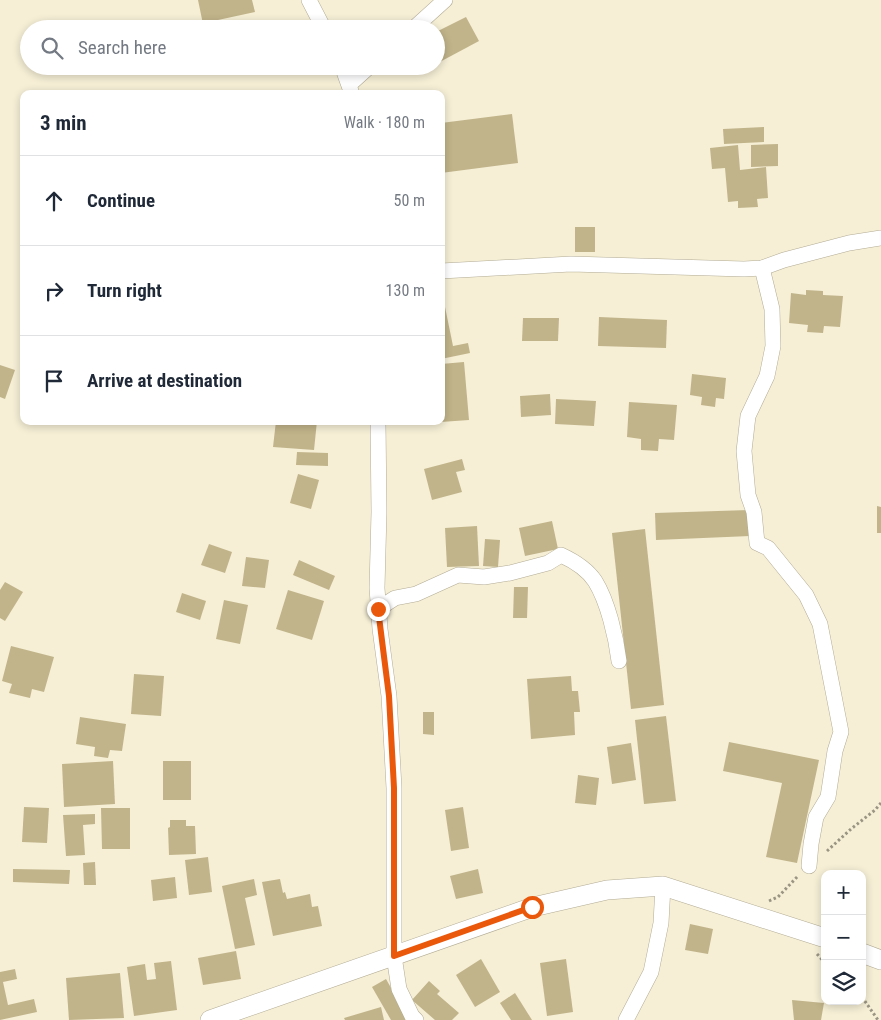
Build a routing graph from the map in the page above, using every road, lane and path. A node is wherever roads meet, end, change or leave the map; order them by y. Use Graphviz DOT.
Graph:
graph roads {
  1 [pos="309,0"];
  2 [pos="445,0"];
  3 [pos="319,20"];
  4 [pos="422,20"];
  5 [pos="346,75"];
  6 [pos="363,75"];
  7 [pos="351,89"];
  8 [pos="881,238"];
  9 [pos="762,268"];
  10 [pos="445,270"];
  11 [pos="378,425"];
  12 [pos="378,609"];
  13 [pos="619,661"];
  14 [pos="809,866"];
  15 [pos="663,886"];
  16 [pos="821,937"];
  17 [pos="866,954"];
  18 [pos="394,956"];
  19 [pos="881,960"];
  20 [pos="866,1003"];
  21 [pos="210,1020"];
  22 [pos="416,1020"];
  23 [pos="626,1020"];
  24 [pos="878,1020"];
  1 -- 3 [label="street"];
  2 -- 4 [label="street"];
  5 -- 7 [label="street"];
  6 -- 7 [label="street"];
  8 -- 9 [label="street"];
  9 -- 10 [label="street"];
  9 -- 14 [label="street"];
  11 -- 12 [label="street"];
  12 -- 13 [label="street"];
  12 -- 18 [label="street"];
  15 -- 16 [label="street"];
  15 -- 18 [label="street"];
  15 -- 23 [label="street"];
  17 -- 19 [label="street"];
  18 -- 21 [label="street"];
  18 -- 22 [label="street"];
  20 -- 24 [label="path"];
}
